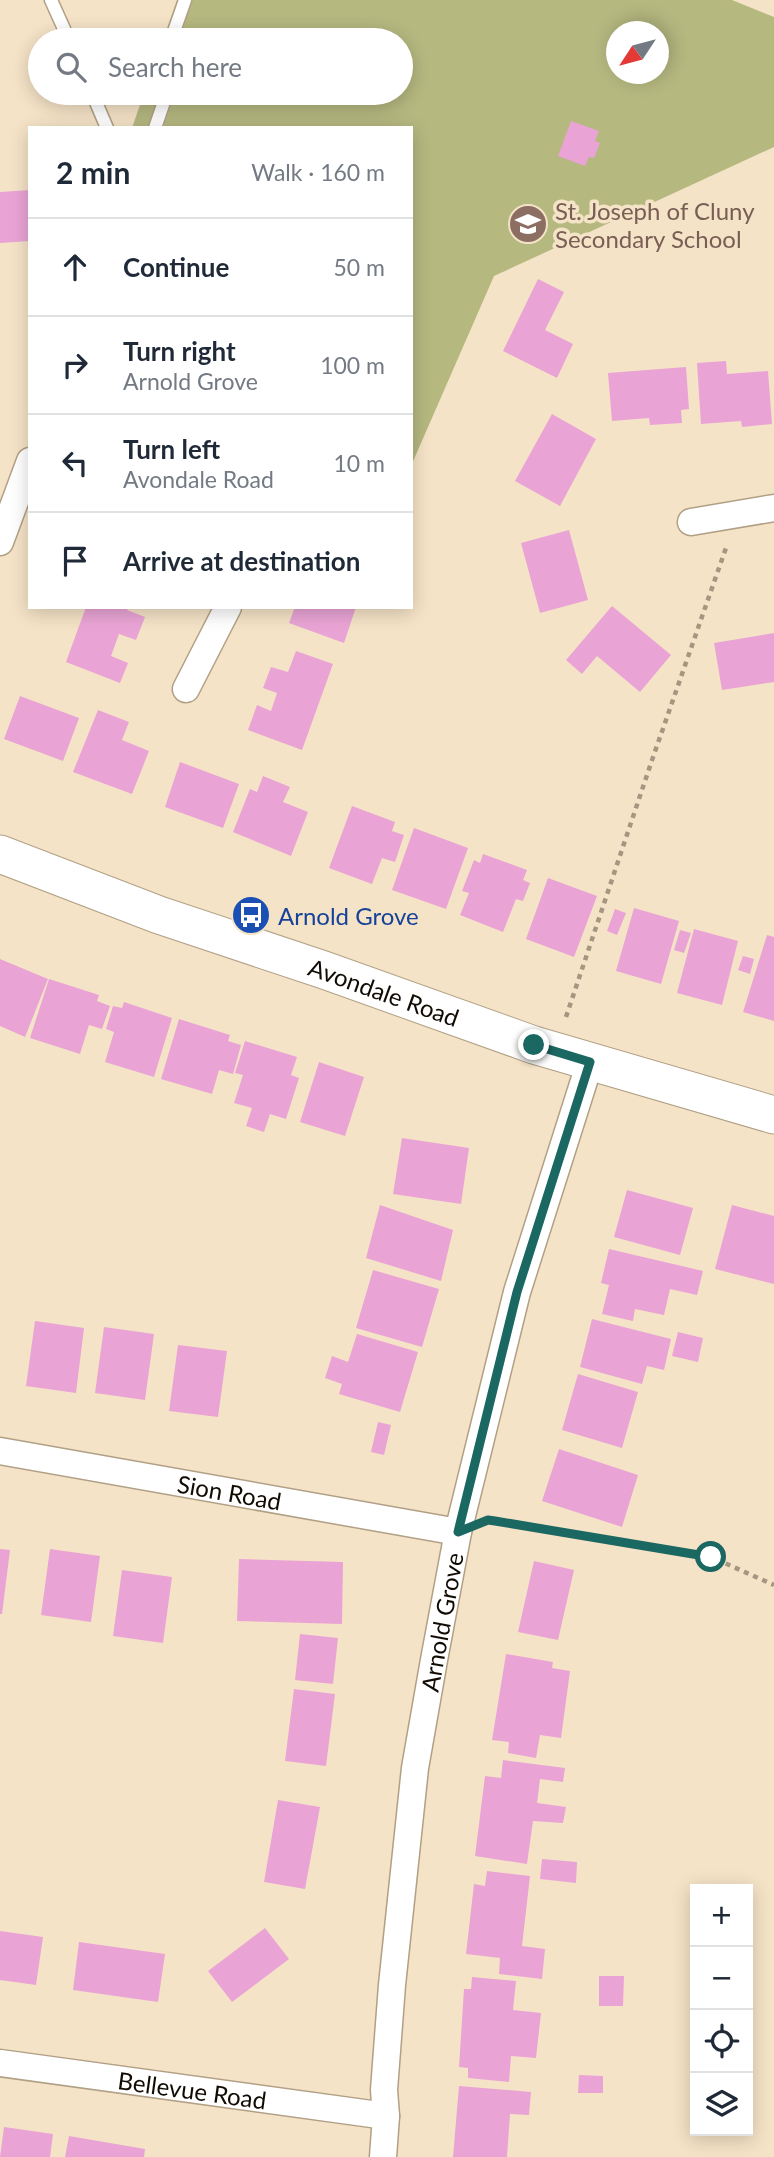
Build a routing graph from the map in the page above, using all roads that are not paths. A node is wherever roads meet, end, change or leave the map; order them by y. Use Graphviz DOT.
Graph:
graph roads {
  1 [pos="51,0"];
  2 [pos="184,0"];
  3 [pos="64,28"];
  4 [pos="175,28"];
  5 [pos="97,105"];
  6 [pos="164,105"];
  7 [pos="106,126"];
  8 [pos="156,126"];
  9 [pos="28,473"];
  10 [pos="774,508"];
  11 [pos="21,514"];
  12 [pos="691,522"];
  13 [pos="0,542"];
  14 [pos="227,609"];
  15 [pos="186,689"];
  16 [pos="0,854"];
  17 [pos="590,1062"];
  18 [pos="774,1115"];
  19 [pos="0,1451"];
  20 [pos="458,1532"];
  21 [pos="0,2063"];
  22 [pos="386,2116"];
  23 [pos="383,2157"];
  1 -- 3 [label="lane"];
  2 -- 4 [label="lane"];
  5 -- 7 [label="lane"];
  6 -- 8 [label="lane"];
  9 -- 11 [label="street"];
  10 -- 12 [label="street"];
  11 -- 13 [label="street"];
  14 -- 15 [label="street"];
  16 -- 17 [label="street, Avondale Road"];
  17 -- 18 [label="street, Avondale Road"];
  17 -- 20 [label="street, Arnold Grove"];
  19 -- 20 [label="street, Sion Road"];
  20 -- 22 [label="street, Arnold Grove"];
  21 -- 22 [label="street, Bellevue Road"];
  22 -- 23 [label="street, Arnold Grove"];
}
